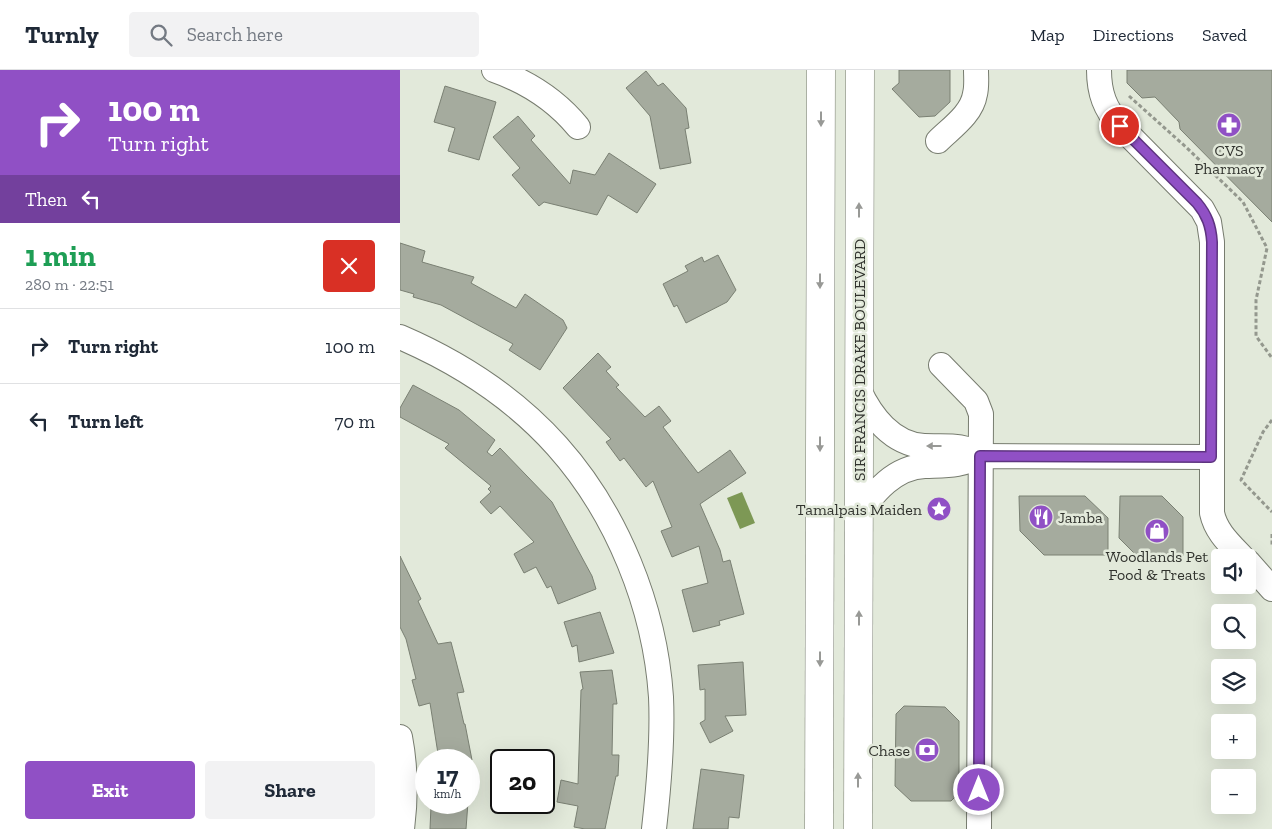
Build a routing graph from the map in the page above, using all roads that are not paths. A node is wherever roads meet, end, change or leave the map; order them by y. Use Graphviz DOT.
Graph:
graph roads {
  1 [pos="494,70"];
  2 [pos="821,70"];
  3 [pos="860,70"];
  4 [pos="976,70"];
  5 [pos="1099,70"];
  6 [pos="578,127"];
  7 [pos="938,141"];
  8 [pos="400,337"];
  9 [pos="941,365"];
  10 [pos="859,390"];
  11 [pos="980,456"];
  12 [pos="1211,457"];
  13 [pos="859,514"];
  14 [pos="1235,549"];
  15 [pos="1256,571"];
  16 [pos="1272,589"];
  17 [pos="400,737"];
  18 [pos="402,829"];
  19 [pos="654,829"];
  20 [pos="820,829"];
  21 [pos="858,829"];
  22 [pos="979,829"];
  1 -- 6 [label="street"];
  2 -- 20 [label="main road, one-way"];
  10 -- 3 [label="main road, SIR FRANCIS DRAKE BOULEVARD, one-way"];
  4 -- 7 [label="street"];
  5 -- 12 [label="street"];
  8 -- 19 [label="street"];
  9 -- 11 [label="street"];
  11 -- 10 [label="street, one-way"];
  10 -- 13 [label="main road, SIR FRANCIS DRAKE BOULEVARD"];
  11 -- 12 [label="street"];
  11 -- 13 [label="street"];
  11 -- 22 [label="street"];
  12 -- 14 [label="street"];
  21 -- 13 [label="main road, SIR FRANCIS DRAKE BOULEVARD, one-way"];
  15 -- 16 [label="street"];
  17 -- 18 [label="street"];
}
